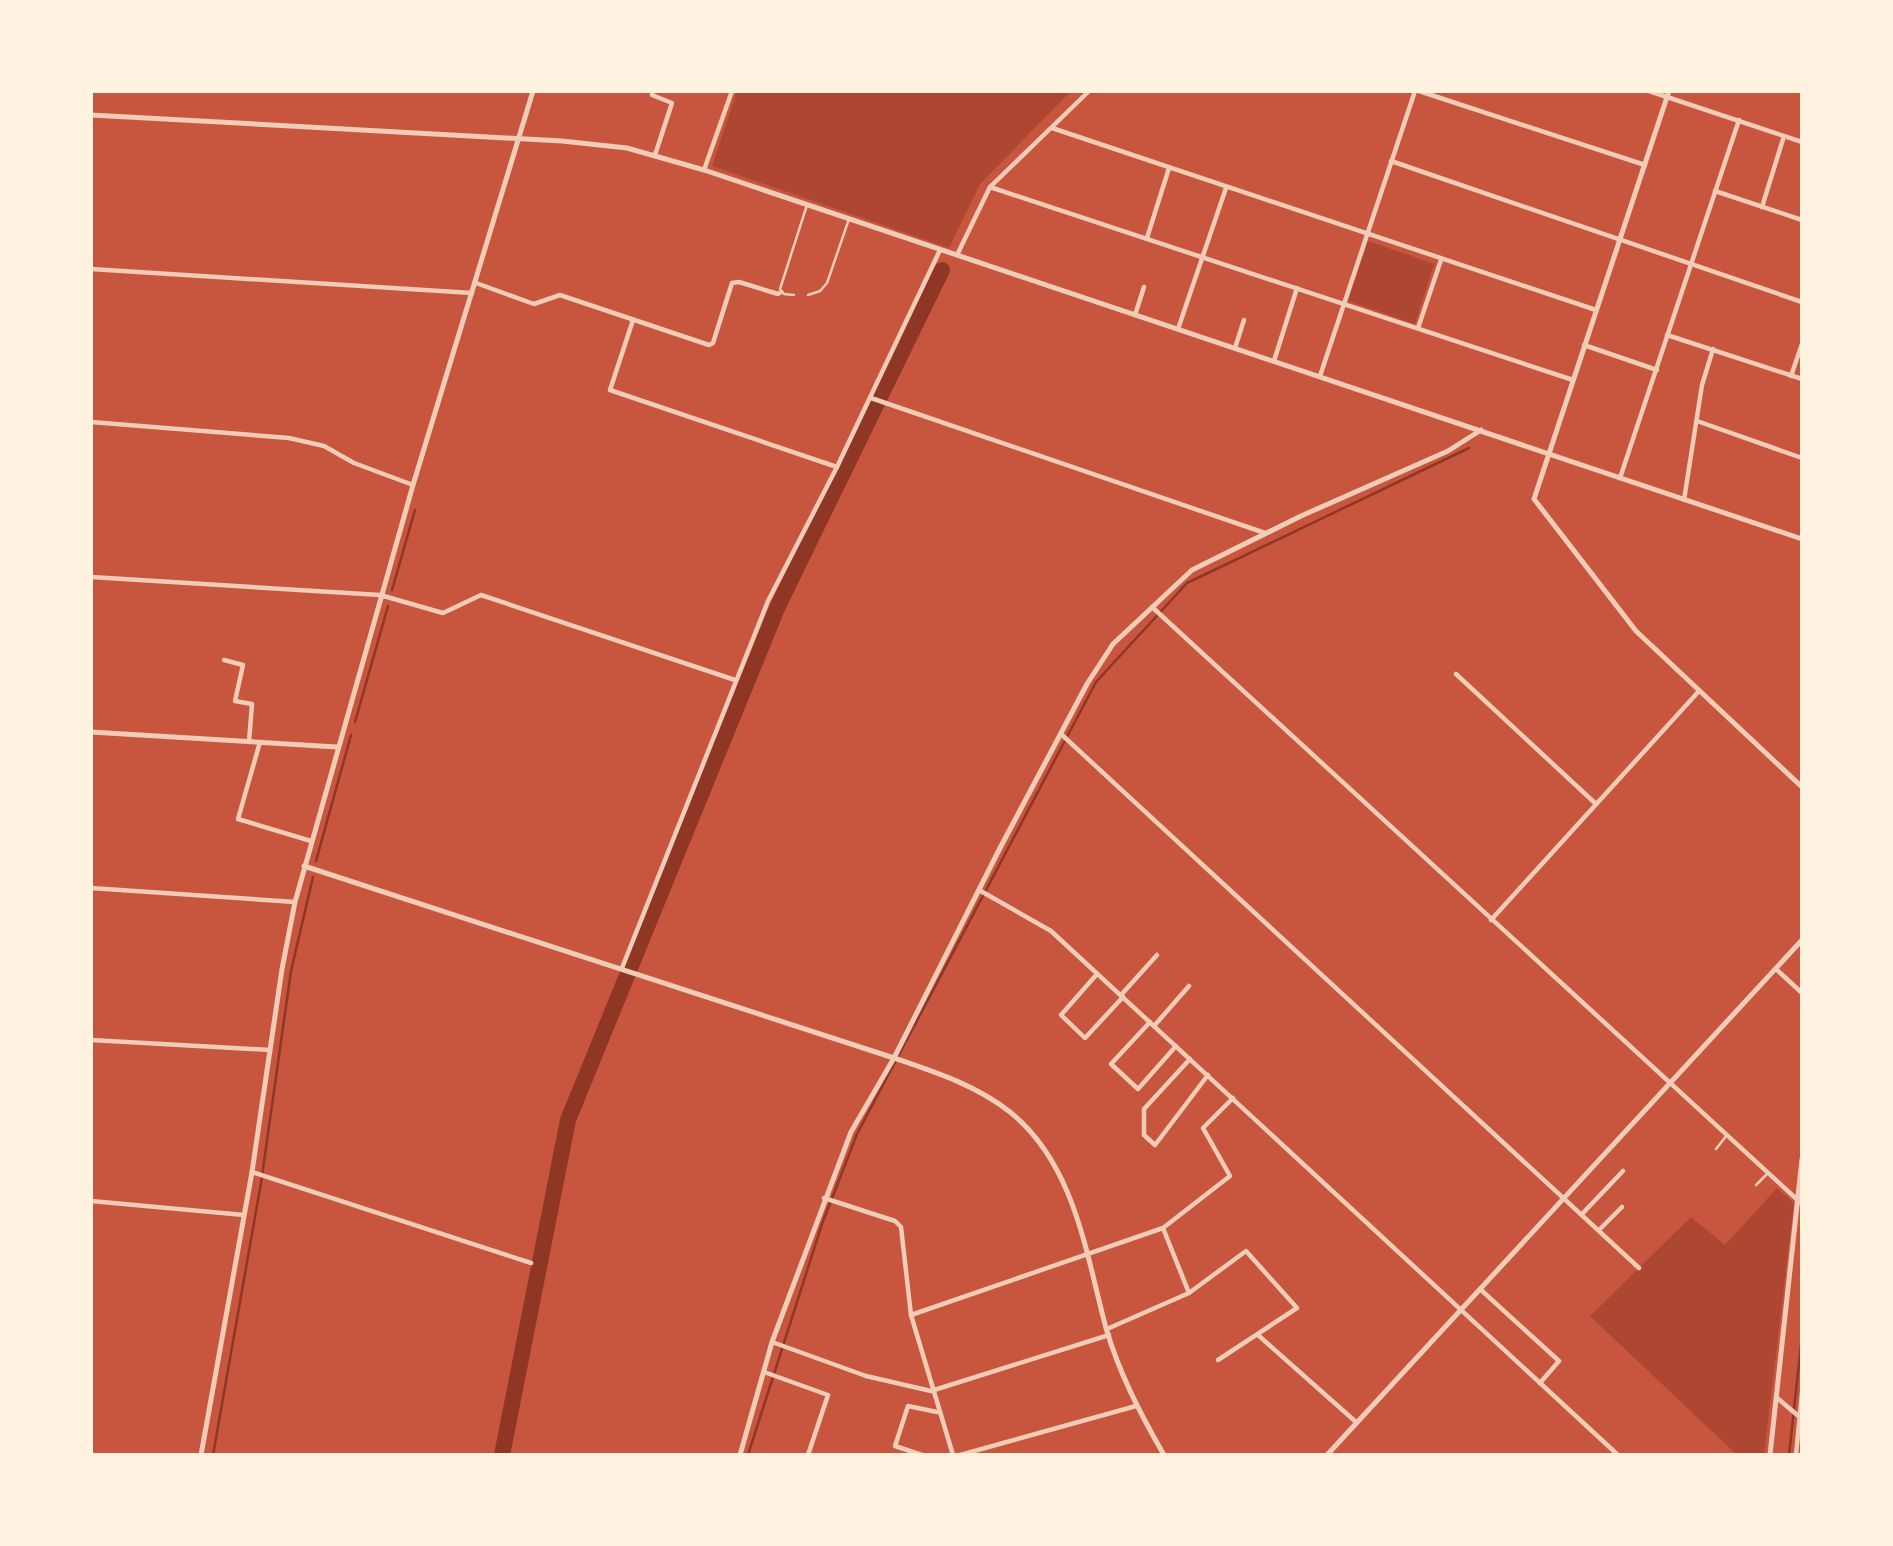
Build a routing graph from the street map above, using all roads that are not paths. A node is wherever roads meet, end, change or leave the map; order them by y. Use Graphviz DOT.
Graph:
graph roads {
  1 [pos="533,91"];
  2 [pos="653,91"];
  3 [pos="732,91"];
  4 [pos="1089,91"];
  5 [pos="1417,91"];
  6 [pos="1649,91"];
  7 [pos="1668,94"];
  8 [pos="91,115"];
  9 [pos="1739,120"];
  10 [pos="1052,128"];
  11 [pos="1784,136"];
  12 [pos="518,139"];
  13 [pos="1802,142"];
  14 [pos="655,155"];
  15 [pos="1391,161"];
  16 [pos="1645,165"];
  17 [pos="1169,168"];
  18 [pos="704,170"];
  19 [pos="990,187"];
  20 [pos="1226,188"];
  21 [pos="1716,191"];
  22 [pos="807,205"];
  23 [pos="1762,207"];
  24 [pos="849,219"];
  25 [pos="1802,220"];
  26 [pos="1367,236"];
  27 [pos="1147,239"];
  28 [pos="1620,239"];
  29 [pos="940,250"];
  30 [pos="957,255"];
  31 [pos="1202,257"];
  32 [pos="1441,260"];
  33 [pos="1691,263"];
  34 [pos="91,269"];
  35 [pos="476,283"];
  36 [pos="1144,287"];
  37 [pos="1297,288"];
  38 [pos="781,292"];
  39 [pos="473,293"];
  40 [pos="794,295"];
  41 [pos="808,295"];
  42 [pos="1802,302"];
  43 [pos="1343,304"];
  44 [pos="1596,310"];
  45 [pos="1135,315"];
  46 [pos="633,320"];
  47 [pos="1244,320"];
  48 [pos="1418,328"];
  49 [pos="1178,329"];
  50 [pos="1667,335"];
  51 [pos="1802,344"];
  52 [pos="1584,345"];
  53 [pos="1235,348"];
  54 [pos="1713,349"];
  55 [pos="1274,361"];
  56 [pos="1657,369"];
  57 [pos="1320,376"];
  58 [pos="1791,376"];
  59 [pos="1802,379"];
  60 [pos="1573,380"];
  61 [pos="871,398"];
  62 [pos="1697,421"];
  63 [pos="91,422"];
  64 [pos="1481,430"];
  65 [pos="1547,453"];
  66 [pos="1802,458"];
  67 [pos="837,467"];
  68 [pos="1620,478"];
  69 [pos="413,485"];
  70 [pos="1684,500"];
  71 [pos="1265,533"];
  72 [pos="1802,539"];
  73 [pos="91,577"];
  74 [pos="380,595"];
  75 [pos="1152,607"];
  76 [pos="224,660"];
  77 [pos="1456,674"];
  78 [pos="735,680"];
  79 [pos="1699,691"];
  80 [pos="91,732"];
  81 [pos="1061,734"];
  82 [pos="249,742"];
  83 [pos="260,742"];
  84 [pos="337,747"];
  85 [pos="1802,787"];
  86 [pos="1596,804"];
  87 [pos="311,841"];
  88 [pos="304,866"];
  89 [pos="91,888"];
  90 [pos="979,890"];
  91 [pos="295,902"];
  92 [pos="1491,920"];
  93 [pos="1802,940"];
  94 [pos="1157,955"];
  95 [pos="622,968"];
  96 [pos="1776,969"];
  97 [pos="1097,974"];
  98 [pos="1189,986"];
  99 [pos="1802,993"];
  100 [pos="1122,996"];
  101 [pos="1152,1024"];
  102 [pos="91,1040"];
  103 [pos="1176,1046"];
  104 [pos="270,1050"];
  105 [pos="894,1058"];
  106 [pos="1191,1059"];
  107 [pos="1208,1075"];
  108 [pos="1670,1083"];
  109 [pos="1233,1098"];
  110 [pos="1727,1135"];
  111 [pos="1716,1149"];
  112 [pos="1802,1159"];
  113 [pos="1623,1171"];
  114 [pos="254,1173"];
  115 [pos="1768,1173"];
  116 [pos="1756,1185"];
  117 [pos="824,1198"];
  118 [pos="1564,1198"];
  119 [pos="91,1201"];
  120 [pos="1800,1202"];
  121 [pos="1622,1207"];
  122 [pos="1582,1214"];
  123 [pos="244,1215"];
  124 [pos="1163,1228"];
  125 [pos="1599,1230"];
  126 [pos="1090,1256"];
  127 [pos="531,1263"];
  128 [pos="1639,1268"];
  129 [pos="1480,1289"];
  130 [pos="1189,1293"];
  131 [pos="1460,1310"];
  132 [pos="911,1315"];
  133 [pos="1108,1332"];
  134 [pos="1258,1335"];
  135 [pos="772,1342"];
  136 [pos="1219,1360"];
  137 [pos="764,1372"];
  138 [pos="1540,1383"];
  139 [pos="932,1391"];
  140 [pos="1802,1393"];
  141 [pos="1775,1396"];
  142 [pos="1136,1406"];
  143 [pos="938,1412"];
  144 [pos="1799,1416"];
  145 [pos="1356,1422"];
  146 [pos="201,1455"];
  147 [pos="740,1455"];
  148 [pos="808,1455"];
  149 [pos="922,1455"];
  150 [pos="953,1455"];
  151 [pos="960,1455"];
  152 [pos="1164,1455"];
  153 [pos="1327,1455"];
  154 [pos="1618,1455"];
  155 [pos="1770,1455"];
  156 [pos="1796,1455"];
  1 -- 12 [label="street"];
  2 -- 14 [label="street"];
  3 -- 18 [label="street"];
  4 -- 10 [label="street"];
  5 -- 15 [label="street"];
  5 -- 16 [label="street"];
  6 -- 7 [label="street"];
  7 -- 9 [label="street"];
  7 -- 16 [label="street"];
  8 -- 12 [label="street"];
  9 -- 11 [label="street"];
  9 -- 21 [label="street"];
  10 -- 17 [label="street"];
  10 -- 19 [label="street"];
  11 -- 13 [label="street"];
  11 -- 23 [label="street"];
  12 -- 14 [label="street"];
  12 -- 35 [label="street"];
  14 -- 18 [label="street"];
  15 -- 26 [label="street"];
  15 -- 28 [label="street"];
  16 -- 28 [label="street"];
  17 -- 20 [label="street"];
  17 -- 27 [label="street"];
  18 -- 22 [label="street"];
  19 -- 27 [label="street"];
  19 -- 30 [label="street"];
  20 -- 26 [label="street"];
  20 -- 31 [label="street"];
  21 -- 23 [label="street"];
  21 -- 33 [label="street"];
  22 -- 24 [label="street"];
  22 -- 38 [label="lane"];
  23 -- 25 [label="street"];
  24 -- 29 [label="street"];
  24 -- 41 [label="lane"];
  26 -- 32 [label="street"];
  26 -- 43 [label="street"];
  27 -- 31 [label="street"];
  28 -- 33 [label="street"];
  28 -- 44 [label="street"];
  29 -- 30 [label="street"];
  29 -- 61 [label="street"];
  30 -- 45 [label="street"];
  31 -- 37 [label="street"];
  31 -- 49 [label="street"];
  32 -- 44 [label="street"];
  32 -- 48 [label="street"];
  33 -- 42 [label="street"];
  33 -- 50 [label="street"];
  34 -- 39 [label="street"];
  35 -- 39 [label="street"];
  35 -- 46 [label="street"];
  36 -- 45 [label="street"];
  37 -- 43 [label="street"];
  37 -- 55 [label="street"];
  38 -- 40 [label="lane"];
  38 -- 46 [label="street"];
  39 -- 69 [label="street"];
  43 -- 48 [label="street"];
  43 -- 57 [label="street"];
  44 -- 52 [label="street"];
  45 -- 49 [label="street"];
  46 -- 67 [label="street"];
  47 -- 53 [label="street"];
  48 -- 60 [label="street"];
  49 -- 53 [label="street"];
  50 -- 54 [label="street"];
  50 -- 56 [label="street"];
  51 -- 58 [label="street"];
  52 -- 56 [label="street"];
  52 -- 60 [label="street"];
  53 -- 55 [label="street"];
  54 -- 58 [label="street"];
  54 -- 62 [label="street"];
  55 -- 57 [label="street"];
  56 -- 68 [label="street"];
  57 -- 64 [label="street"];
  58 -- 59 [label="street"];
  60 -- 65 [label="street"];
  61 -- 67 [label="street"];
  61 -- 71 [label="street"];
  62 -- 66 [label="street"];
  62 -- 70 [label="street"];
  63 -- 69 [label="street"];
  64 -- 65 [label="street"];
  64 -- 71 [label="street"];
  65 -- 68 [label="street"];
  65 -- 79 [label="street"];
  67 -- 78 [label="street"];
  68 -- 70 [label="street"];
  69 -- 74 [label="street"];
  70 -- 72 [label="street"];
  71 -- 75 [label="street"];
  73 -- 74 [label="street"];
  74 -- 78 [label="street"];
  74 -- 84 [label="street"];
  75 -- 81 [label="street"];
  75 -- 92 [label="street"];
  76 -- 82 [label="street"];
  77 -- 86 [label="street"];
  78 -- 95 [label="street"];
  79 -- 85 [label="street"];
  79 -- 86 [label="street"];
  80 -- 82 [label="street"];
  81 -- 90 [label="street"];
  81 -- 118 [label="street"];
  82 -- 83 [label="street"];
  83 -- 84 [label="street"];
  83 -- 87 [label="street"];
  84 -- 87 [label="street"];
  86 -- 92 [label="street"];
  87 -- 88 [label="street"];
  88 -- 91 [label="street"];
  88 -- 95 [label="street"];
  89 -- 91 [label="street"];
  90 -- 97 [label="street"];
  90 -- 105 [label="street"];
  91 -- 104 [label="street"];
  92 -- 108 [label="street"];
  93 -- 96 [label="street"];
  94 -- 100 [label="street"];
  95 -- 105 [label="street"];
  96 -- 99 [label="street"];
  96 -- 108 [label="street"];
  97 -- 100 [label="street"];
  97 -- 100 [label="street"];
  98 -- 101 [label="street"];
  100 -- 101 [label="street"];
  101 -- 103 [label="street"];
  101 -- 103 [label="street"];
  102 -- 104 [label="street"];
  103 -- 106 [label="street"];
  104 -- 114 [label="street"];
  105 -- 117 [label="street"];
  105 -- 126 [label="street"];
  106 -- 107 [label="street"];
  106 -- 107 [label="street"];
  107 -- 109 [label="street"];
  108 -- 110 [label="street"];
  108 -- 118 [label="street"];
  109 -- 124 [label="street"];
  109 -- 131 [label="street"];
  110 -- 111 [label="lane"];
  110 -- 115 [label="street"];
  112 -- 120 [label="street"];
  113 -- 122 [label="street"];
  114 -- 123 [label="street"];
  114 -- 127 [label="street"];
  115 -- 116 [label="lane"];
  115 -- 120 [label="street"];
  117 -- 132 [label="street"];
  117 -- 135 [label="street"];
  118 -- 122 [label="street"];
  118 -- 129 [label="street"];
  119 -- 123 [label="street"];
  120 -- 141 [label="street"];
  121 -- 125 [label="street"];
  122 -- 125 [label="street"];
  123 -- 146 [label="street"];
  124 -- 126 [label="street"];
  124 -- 130 [label="street"];
  125 -- 128 [label="street"];
  126 -- 132 [label="street"];
  126 -- 133 [label="street"];
  129 -- 131 [label="street"];
  129 -- 138 [label="street"];
  130 -- 133 [label="street"];
  130 -- 134 [label="street"];
  131 -- 138 [label="street"];
  131 -- 145 [label="street"];
  132 -- 139 [label="street"];
  133 -- 139 [label="street"];
  133 -- 142 [label="street"];
  134 -- 136 [label="street"];
  134 -- 145 [label="street"];
  135 -- 137 [label="street"];
  135 -- 139 [label="street"];
  137 -- 147 [label="street"];
  137 -- 148 [label="street"];
  138 -- 154 [label="street"];
  139 -- 143 [label="street"];
  140 -- 144 [label="street"];
  141 -- 144 [label="street"];
  141 -- 155 [label="street"];
  142 -- 151 [label="street"];
  142 -- 152 [label="street"];
  143 -- 149 [label="street"];
  143 -- 150 [label="street"];
  144 -- 156 [label="street"];
  145 -- 153 [label="street"];
}
